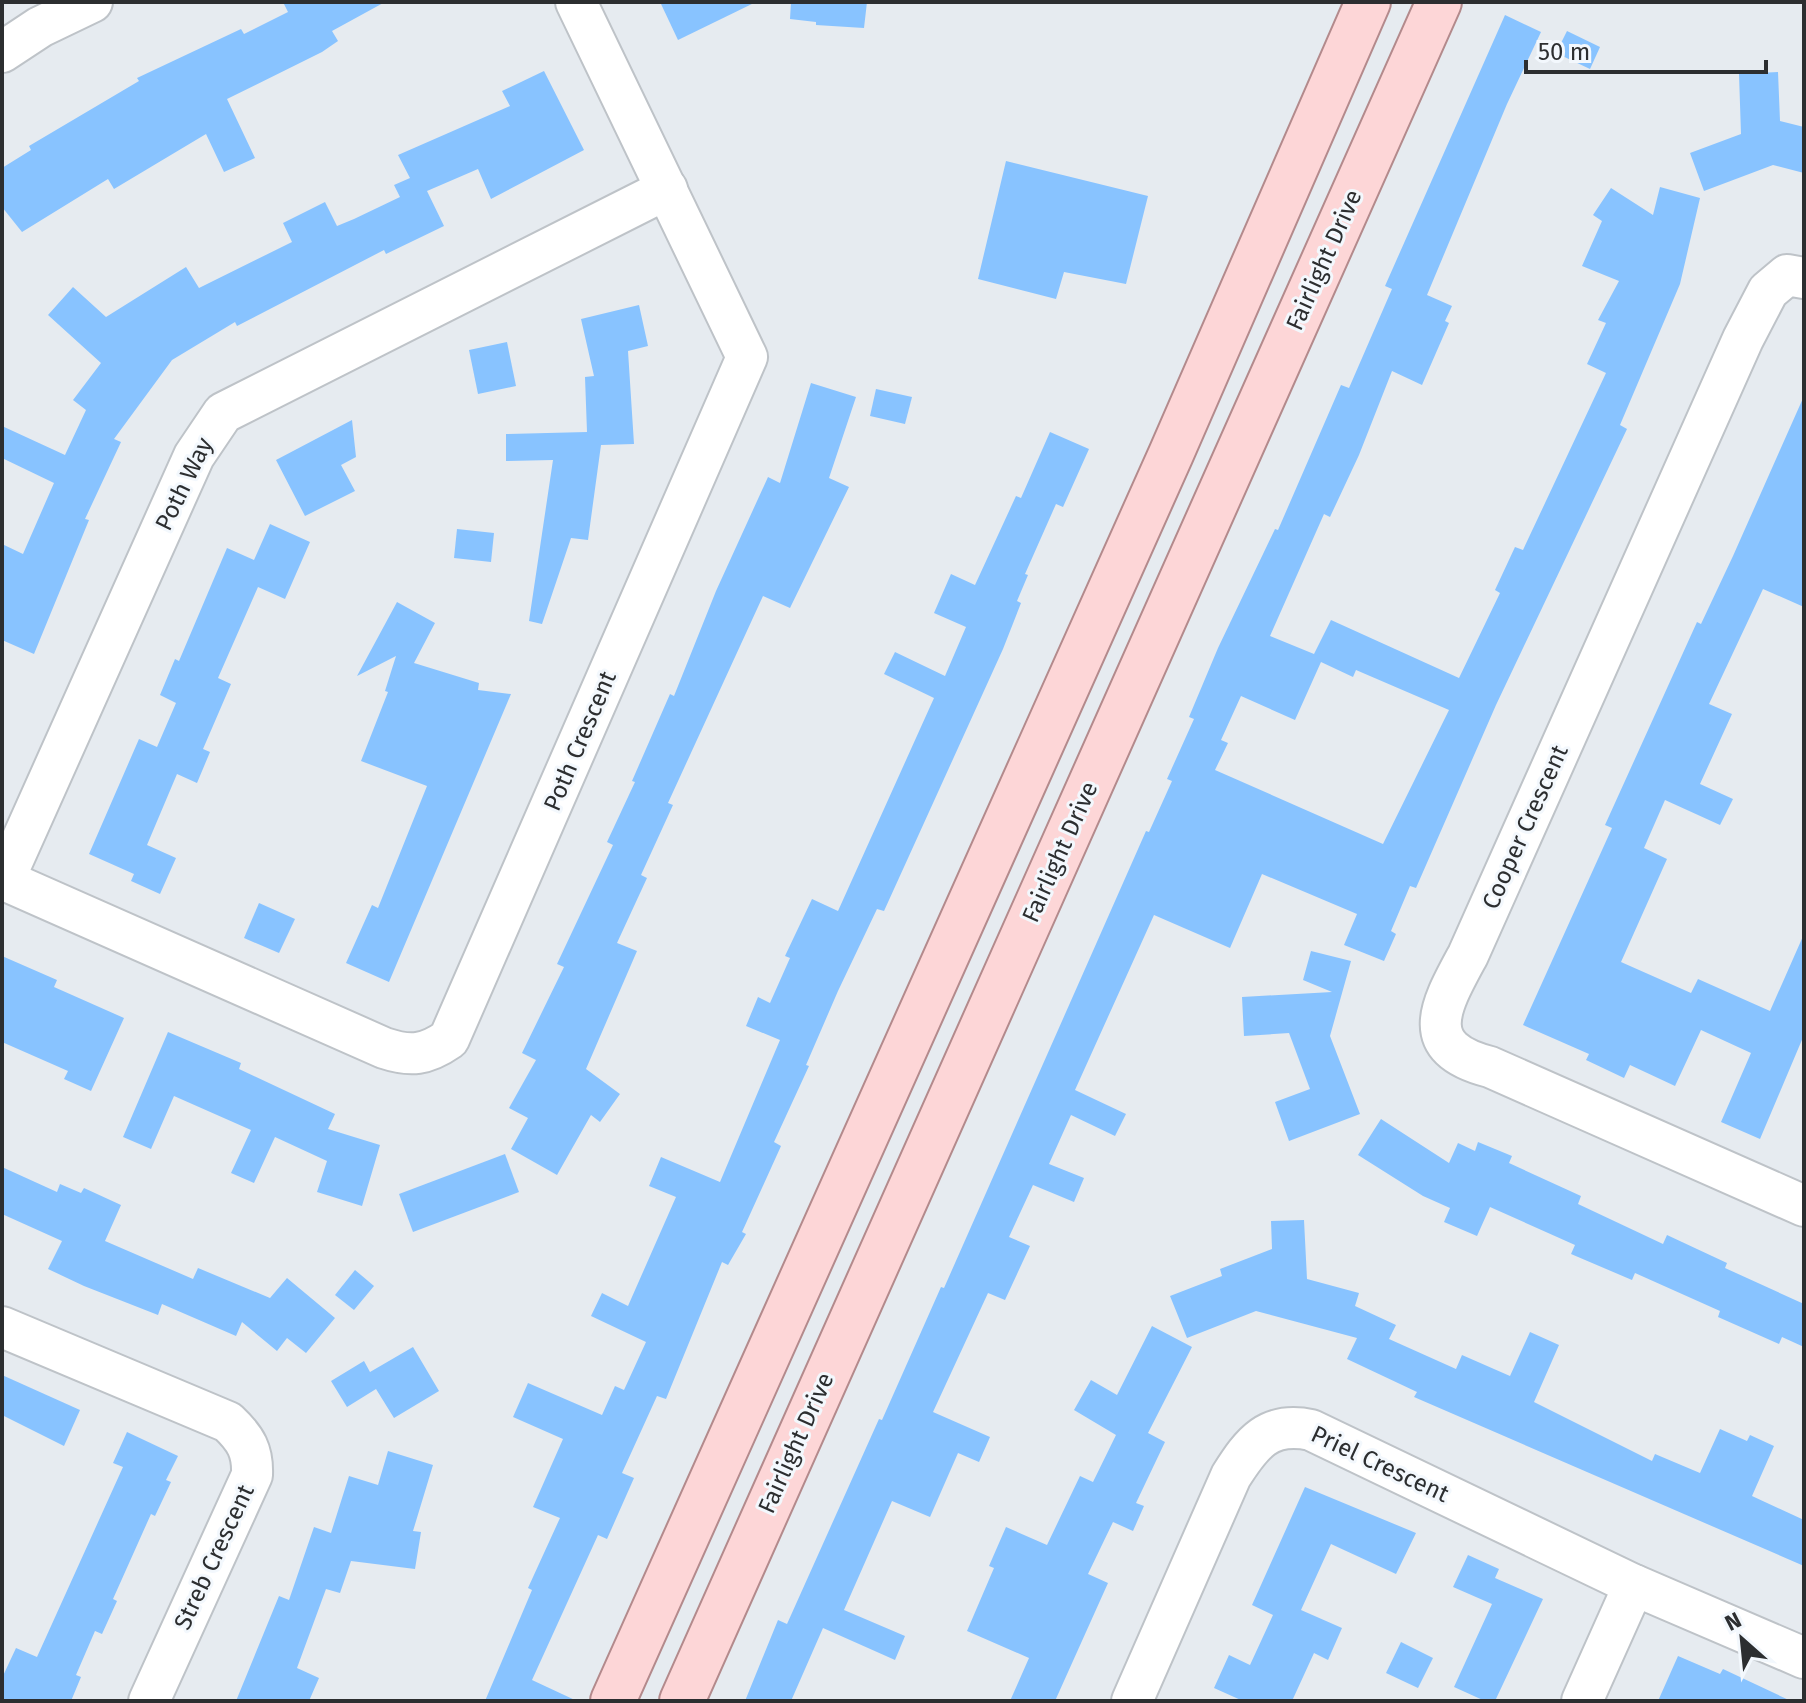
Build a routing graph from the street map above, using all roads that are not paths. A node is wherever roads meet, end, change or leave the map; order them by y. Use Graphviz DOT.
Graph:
graph roads {
  1 [pos="92,2"];
  2 [pos="576,2"];
  3 [pos="1368,2"];
  4 [pos="1439,2"];
  5 [pos="2,52"];
  6 [pos="667,189"];
  7 [pos="1804,278"];
  8 [pos="3,879"];
  9 [pos="1803,1205"];
  10 [pos="2,1327"];
  11 [pos="1634,1585"];
  12 [pos="1804,1658"];
  13 [pos="149,1701"];
  14 [pos="613,1701"];
  15 [pos="682,1701"];
  16 [pos="1132,1701"];
  17 [pos="1582,1701"];
  1 -- 5 [label="street"];
  2 -- 6 [label="street, Poth Crescent"];
  3 -- 14 [label="main road"];
  4 -- 15 [label="main road, Fairlight Drive"];
  6 -- 8 [label="street, Poth Way"];
  6 -- 8 [label="street, Poth Crescent"];
  7 -- 9 [label="street, Cooper Crescent"];
  10 -- 13 [label="street, Streb Crescent"];
  11 -- 12 [label="street, Priel Crescent"];
  11 -- 16 [label="street, Priel Crescent"];
  11 -- 17 [label="street"];
}
